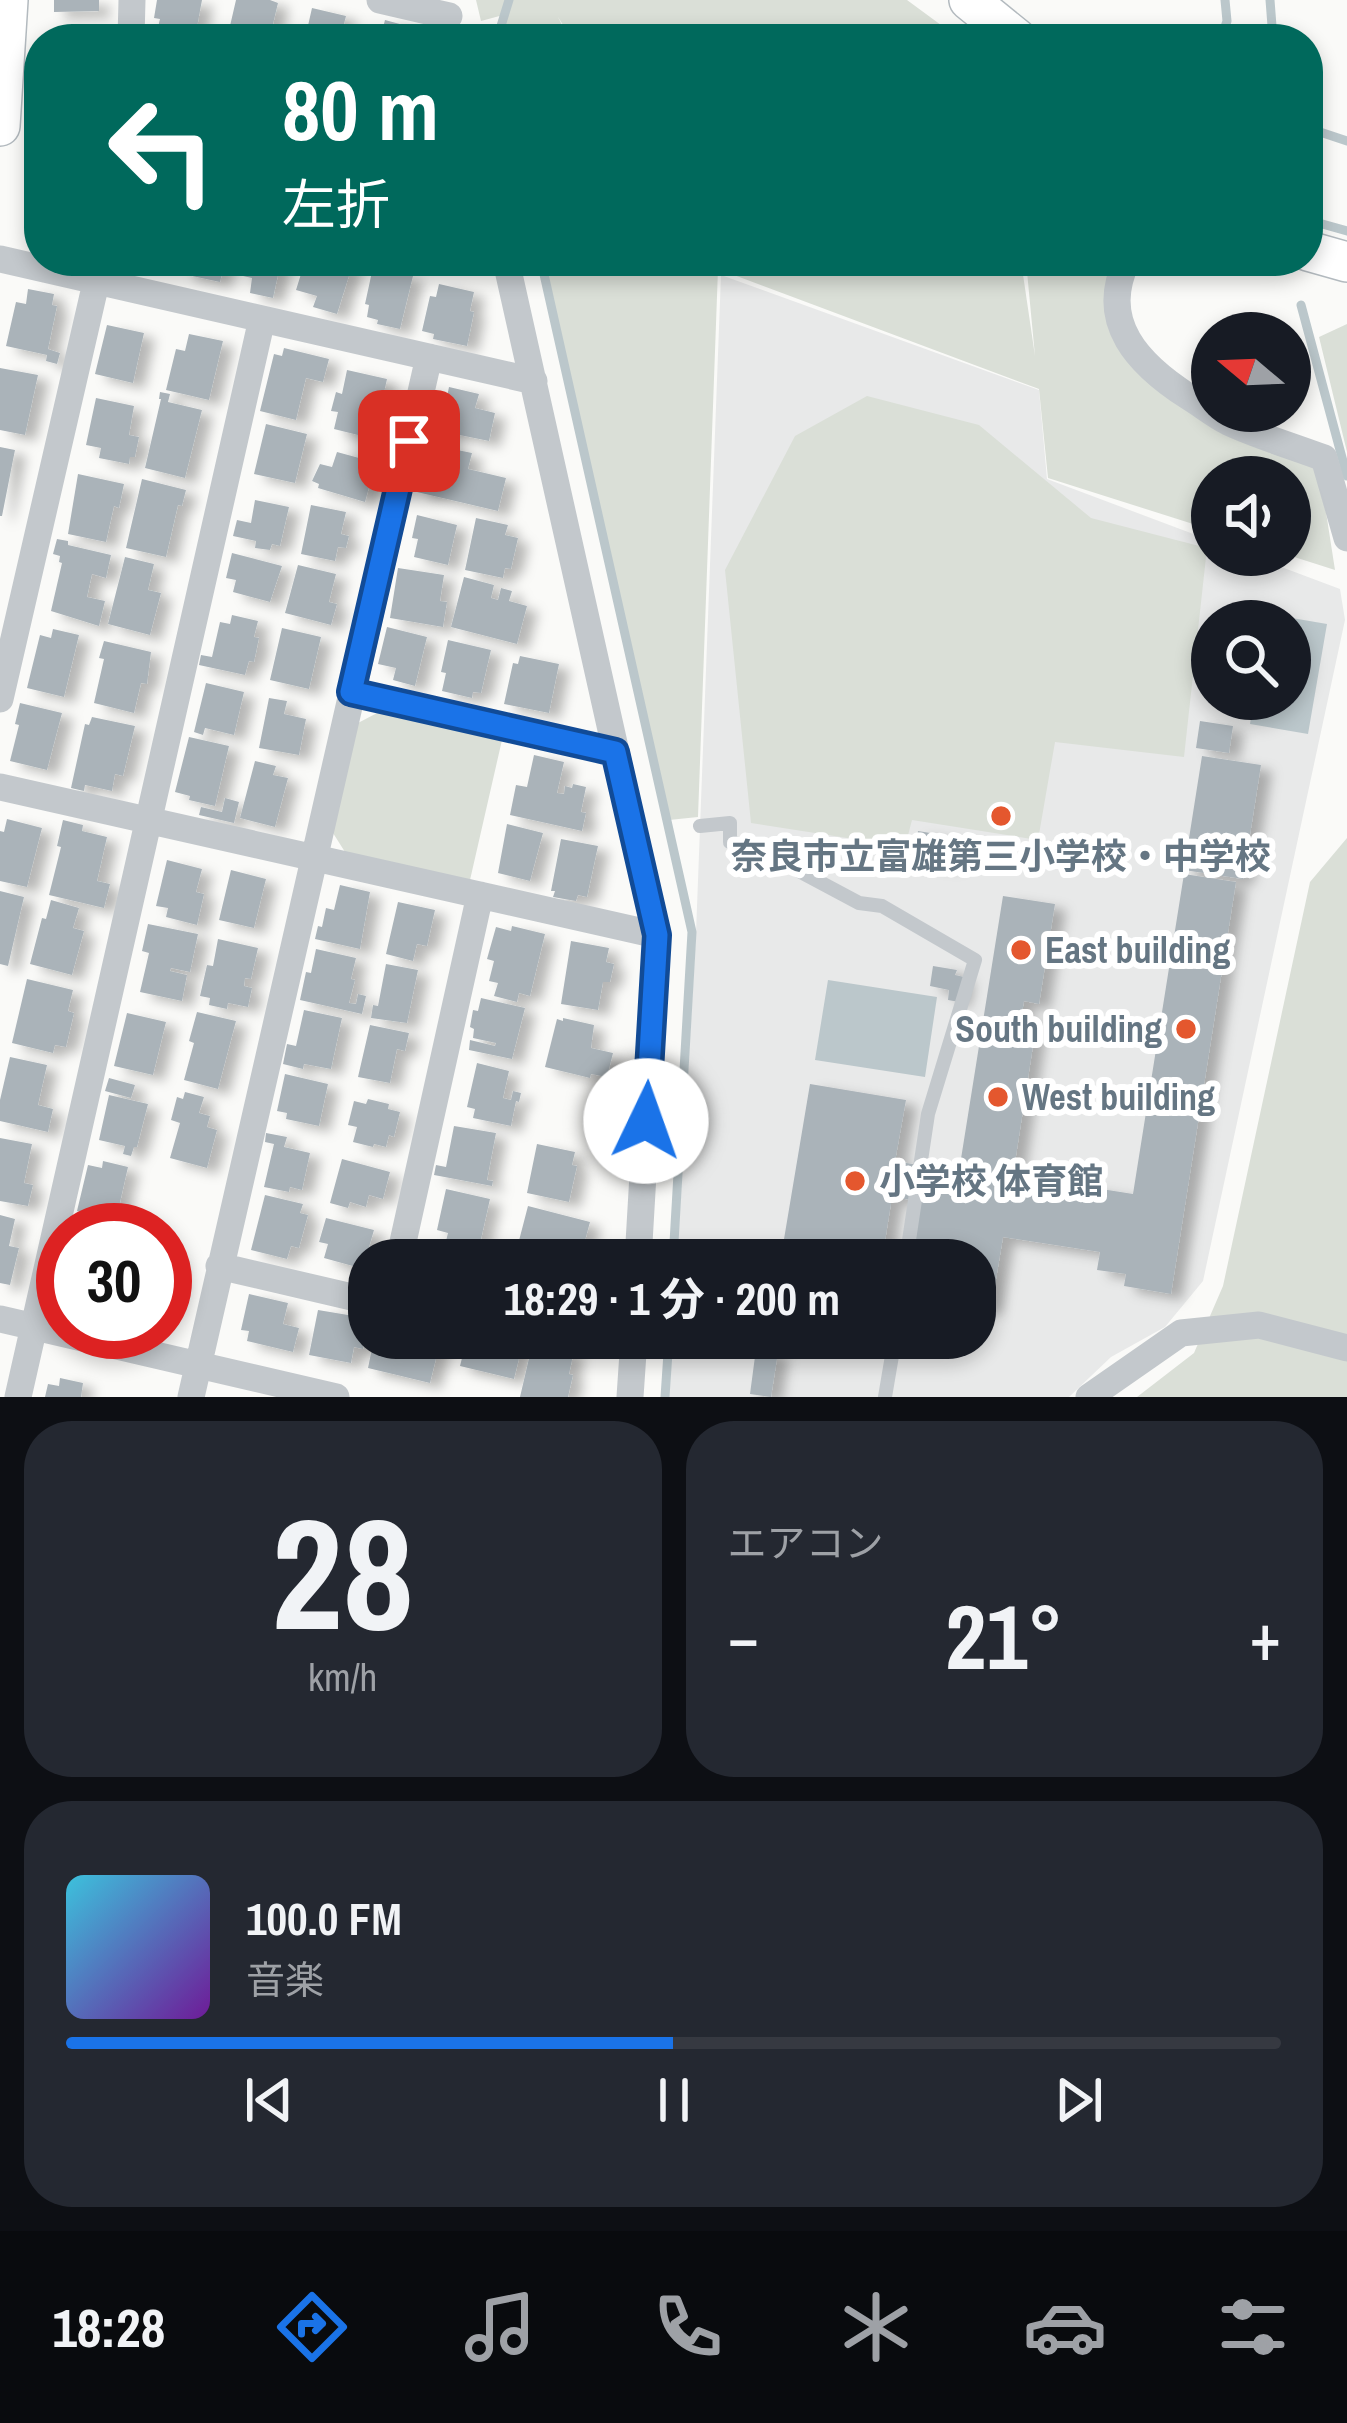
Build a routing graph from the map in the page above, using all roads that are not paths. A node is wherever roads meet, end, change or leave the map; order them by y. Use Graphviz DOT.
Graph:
graph roads {
  1 [pos="8,0"];
  2 [pos="380,0"];
  3 [pos="969,0"];
  4 [pos="450,18"];
  5 [pos="999,24"];
  6 [pos="0,126"];
  7 [pos="98,276"];
  8 [pos="116,276"];
  9 [pos="510,276"];
  10 [pos="1120,276"];
  11 [pos="262,319"];
  12 [pos="429,357"];
  13 [pos="534,381"];
  14 [pos="1347,538"];
  15 [pos="351,692"];
  16 [pos="0,699"];
  17 [pos="615,752"];
  18 [pos="0,787"];
  19 [pos="148,820"];
  20 [pos="700,826"];
  21 [pos="313,858"];
  22 [pos="480,895"];
  23 [pos="657,935"];
  24 [pos="404,1239"];
  25 [pos="639,1239"];
  26 [pos="910,1239"];
  27 [pos="219,1266"];
  28 [pos="348,1296"];
  29 [pos="0,1319"];
  30 [pos="34,1327"];
  31 [pos="1347,1348"];
  32 [pos="633,1359"];
  33 [pos="891,1359"];
  34 [pos="199,1365"];
  35 [pos="18,1397"];
  36 [pos="191,1397"];
  37 [pos="336,1397"];
  38 [pos="630,1397"];
  39 [pos="885,1397"];
  40 [pos="1089,1397"];
  1 -- 6 [label="street"];
  2 -- 4 [label="street"];
  3 -- 5 [label="street"];
  7 -- 16 [label="street"];
  8 -- 11 [label="street"];
  9 -- 13 [label="street"];
  10 -- 14 [label="street"];
  11 -- 12 [label="street"];
  11 -- 19 [label="street"];
  12 -- 13 [label="street"];
  12 -- 15 [label="street"];
  13 -- 17 [label="street"];
  15 -- 17 [label="street"];
  15 -- 21 [label="street"];
  17 -- 23 [label="street"];
  18 -- 19 [label="street"];
  19 -- 21 [label="street"];
  19 -- 30 [label="street"];
  20 -- 26 [label="lane"];
  21 -- 22 [label="street"];
  21 -- 27 [label="street"];
  22 -- 23 [label="street"];
  22 -- 24 [label="street"];
  23 -- 25 [label="street"];
  27 -- 28 [label="street"];
  27 -- 34 [label="street"];
  29 -- 30 [label="street"];
  30 -- 34 [label="street"];
  30 -- 35 [label="street"];
  31 -- 40 [label="street"];
  32 -- 38 [label="street"];
  33 -- 39 [label="lane"];
  34 -- 36 [label="street"];
  34 -- 37 [label="street"];
}
